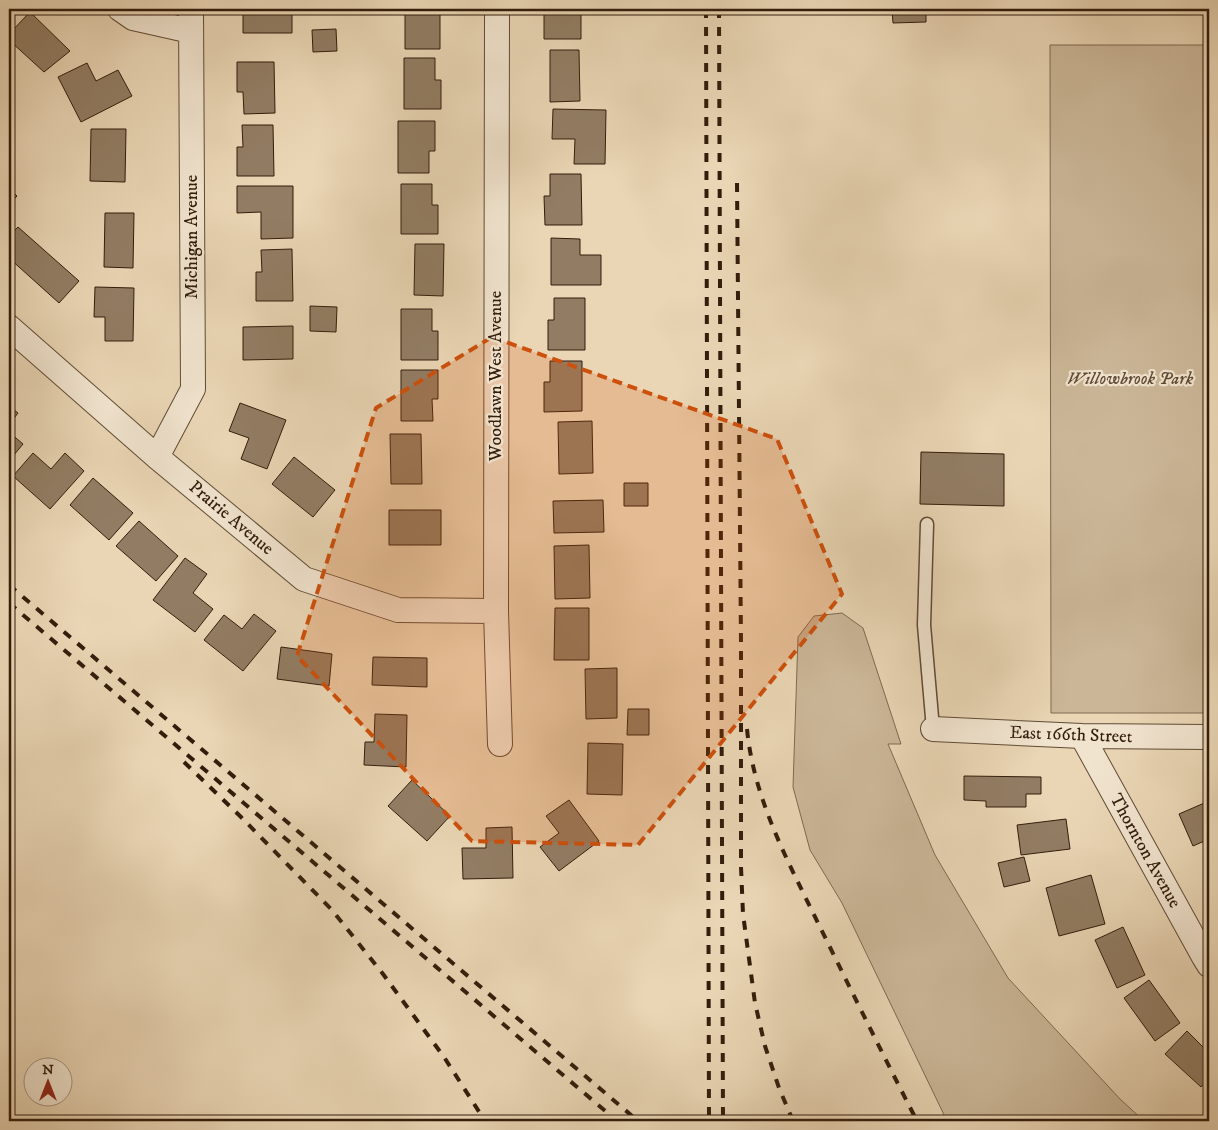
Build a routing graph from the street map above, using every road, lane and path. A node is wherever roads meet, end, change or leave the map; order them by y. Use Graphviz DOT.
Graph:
graph roads {
  1 [pos="120,9"];
  2 [pos="497,9"];
  3 [pos="191,20"];
  4 [pos="9,327"];
  5 [pos="157,457"];
  6 [pos="927,524"];
  7 [pos="496,611"];
  8 [pos="933,729"];
  9 [pos="1082,736"];
  10 [pos="1209,737"];
  11 [pos="500,744"];
  12 [pos="1209,965"];
  1 -- 3 [label="street"];
  2 -- 7 [label="street, Woodlawn West Avenue"];
  3 -- 5 [label="street, Michigan Avenue"];
  4 -- 5 [label="street, Prairie Avenue"];
  5 -- 7 [label="street, Prairie Avenue"];
  6 -- 8 [label="lane"];
  7 -- 11 [label="street, Woodlawn West Avenue"];
  8 -- 9 [label="street, East 166th Street"];
  9 -- 10 [label="street, East 166th Street"];
  9 -- 12 [label="street, Thornton Avenue"];
}
